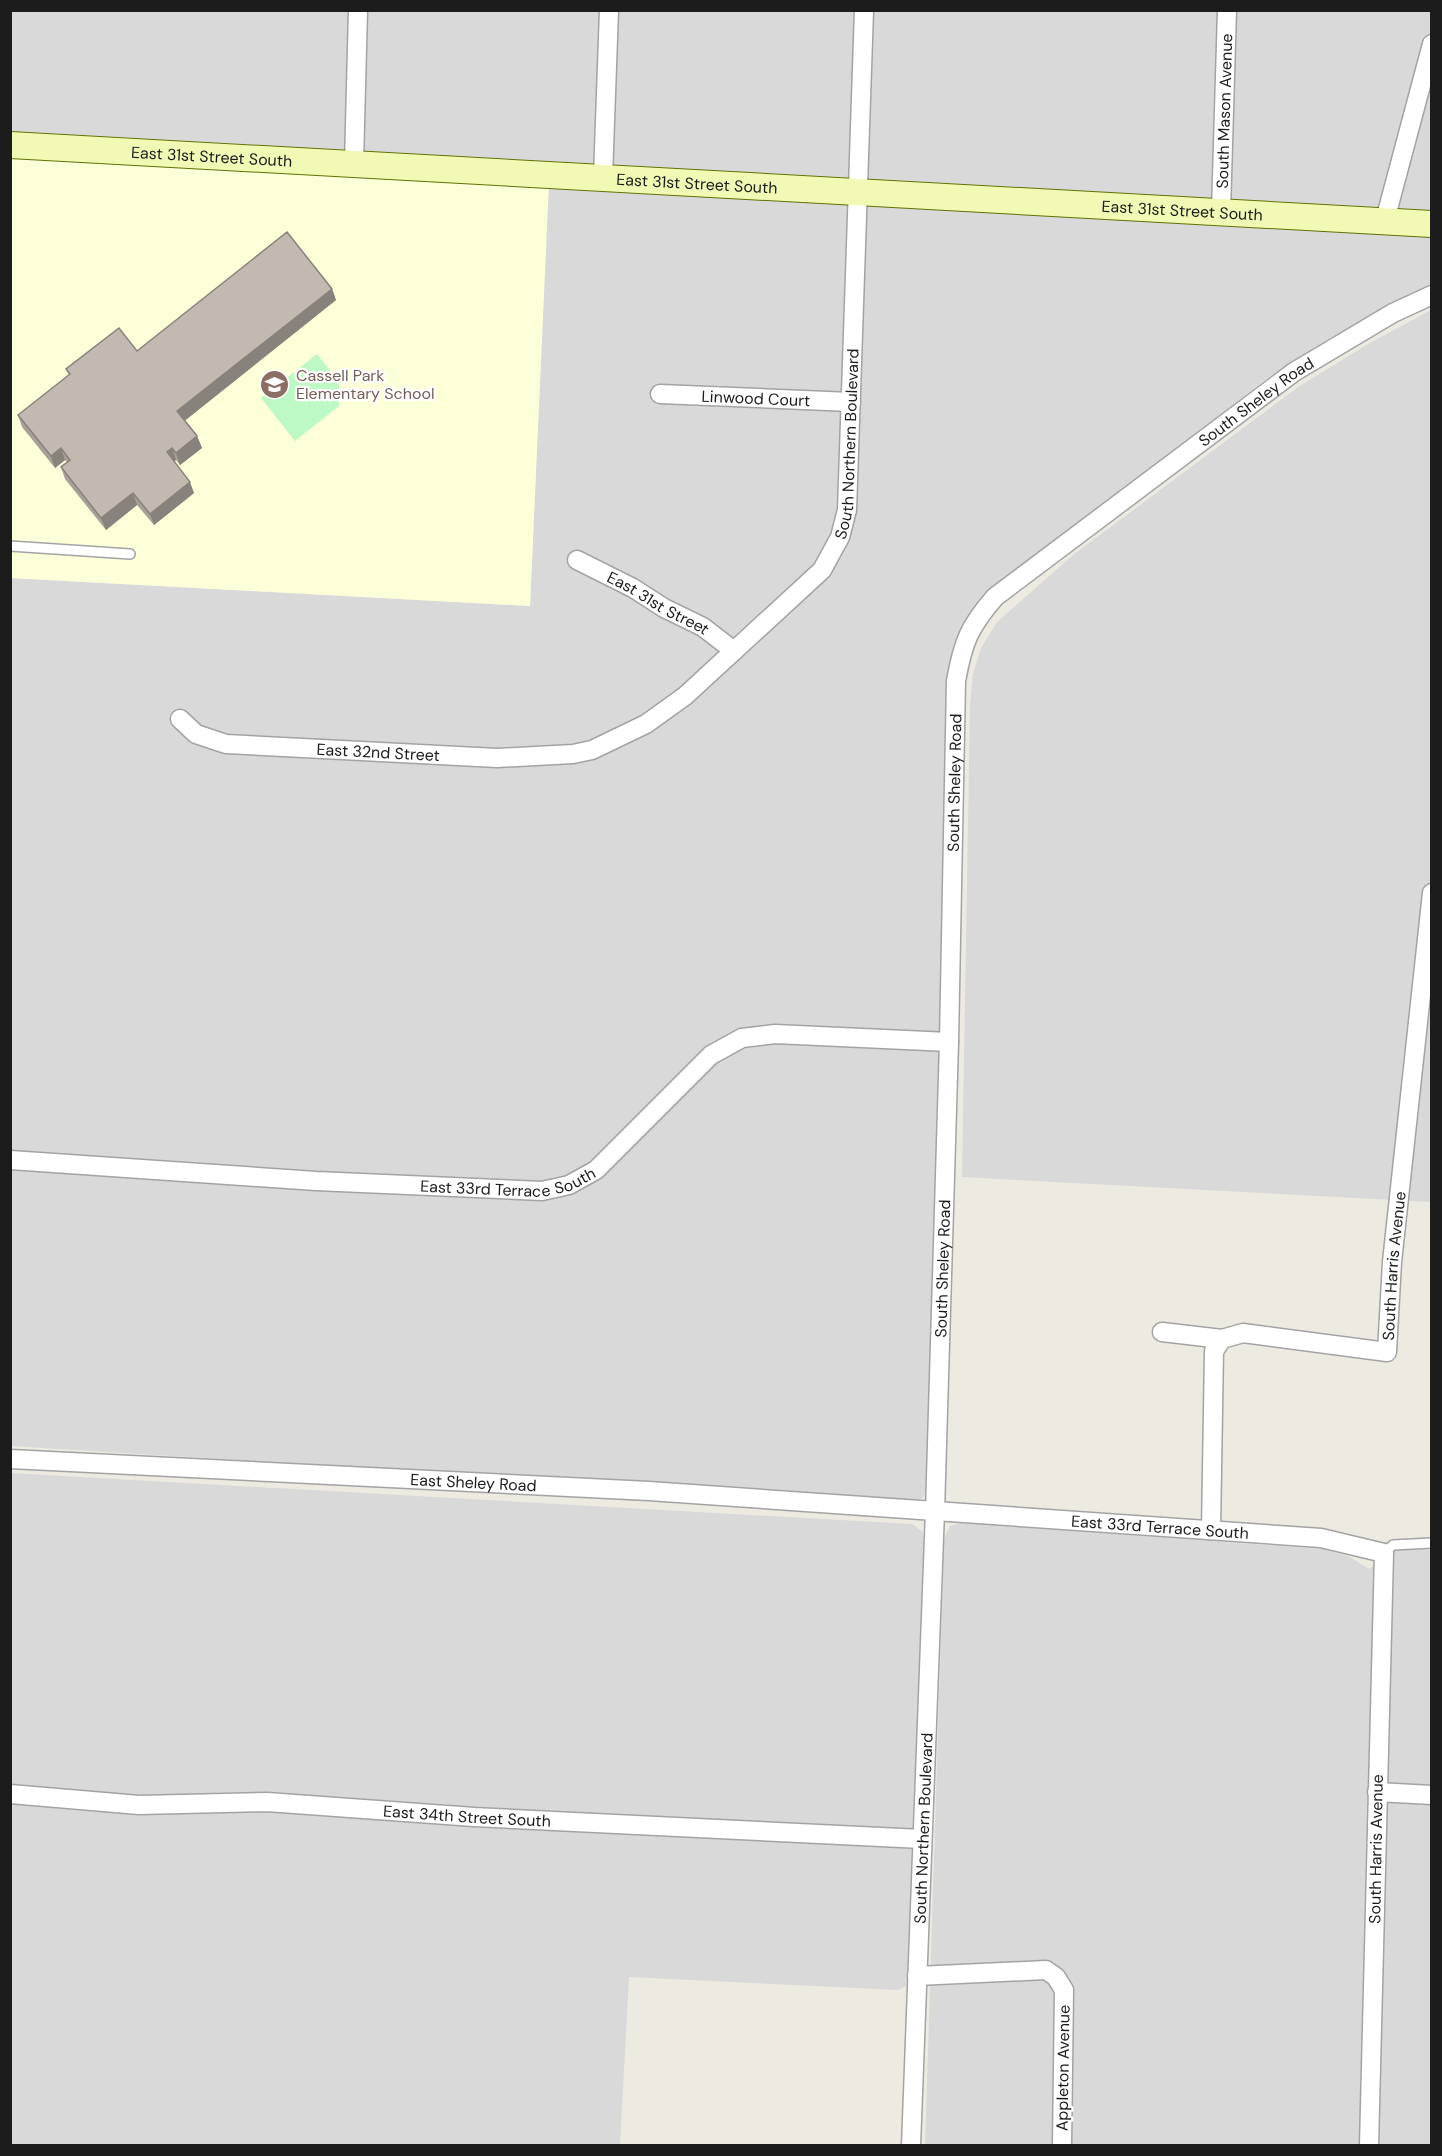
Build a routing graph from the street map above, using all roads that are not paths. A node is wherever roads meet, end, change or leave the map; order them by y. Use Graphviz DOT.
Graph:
graph roads {
  1 [pos="358,10"];
  2 [pos="609,10"];
  3 [pos="864,10"];
  4 [pos="1227,10"];
  5 [pos="1431,44"];
  6 [pos="10,145"];
  7 [pos="354,163"];
  8 [pos="603,177"];
  9 [pos="859,192"];
  10 [pos="1221,211"];
  11 [pos="1385,220"];
  12 [pos="1431,224"];
  13 [pos="1431,295"];
  14 [pos="660,394"];
  15 [pos="851,402"];
  16 [pos="10,546"];
  17 [pos="130,554"];
  18 [pos="577,561"];
  19 [pos="734,651"];
  20 [pos="180,719"];
  21 [pos="583,752"];
  22 [pos="1431,893"];
  23 [pos="949,1042"];
  24 [pos="10,1161"];
  25 [pos="1162,1332"];
  26 [pos="1222,1339"];
  27 [pos="10,1459"];
  28 [pos="935,1510"];
  29 [pos="1211,1530"];
  30 [pos="1431,1543"];
  31 [pos="1384,1553"];
  32 [pos="1377,1792"];
  33 [pos="10,1794"];
  34 [pos="1431,1795"];
  35 [pos="922,1839"];
  36 [pos="917,1976"];
  37 [pos="910,2145"];
  38 [pos="1062,2145"];
  39 [pos="1370,2145"];
  1 -- 7 [label="street"];
  2 -- 8 [label="street"];
  3 -- 9 [label="street, South Northern Boulevard"];
  4 -- 10 [label="street, South Mason Avenue"];
  5 -- 11 [label="street"];
  6 -- 7 [label="street, East 31st Street South"];
  7 -- 8 [label="street, East 31st Street South"];
  8 -- 9 [label="street, East 31st Street South"];
  9 -- 10 [label="street, East 31st Street South"];
  9 -- 15 [label="street, South Northern Boulevard"];
  10 -- 11 [label="street, East 31st Street South"];
  11 -- 12 [label="street, East 31st Street South"];
  13 -- 23 [label="street, South Sheley Road"];
  14 -- 15 [label="street, Linwood Court"];
  15 -- 19 [label="street, South Northern Boulevard"];
  16 -- 17 [label="lane"];
  18 -- 19 [label="street, East 31st Street"];
  19 -- 21 [label="street, South Northern Boulevard"];
  20 -- 21 [label="street, East 32nd Street"];
  22 -- 26 [label="street, South Harris Avenue"];
  23 -- 24 [label="street, East 33rd Terrace South"];
  23 -- 28 [label="street, South Sheley Road"];
  25 -- 26 [label="street"];
  26 -- 29 [label="street"];
  27 -- 28 [label="street, East Sheley Road"];
  28 -- 29 [label="street, East 33rd Terrace South"];
  28 -- 35 [label="street, South Northern Boulevard"];
  29 -- 31 [label="street, East 33rd Terrace South"];
  30 -- 31 [label="lane"];
  31 -- 32 [label="street, South Harris Avenue"];
  32 -- 34 [label="street"];
  32 -- 39 [label="street, South Harris Avenue"];
  33 -- 35 [label="street, East 34th Street South"];
  35 -- 36 [label="street, South Northern Boulevard"];
  36 -- 37 [label="street, South Northern Boulevard"];
  36 -- 38 [label="street, Appleton Avenue"];
}
